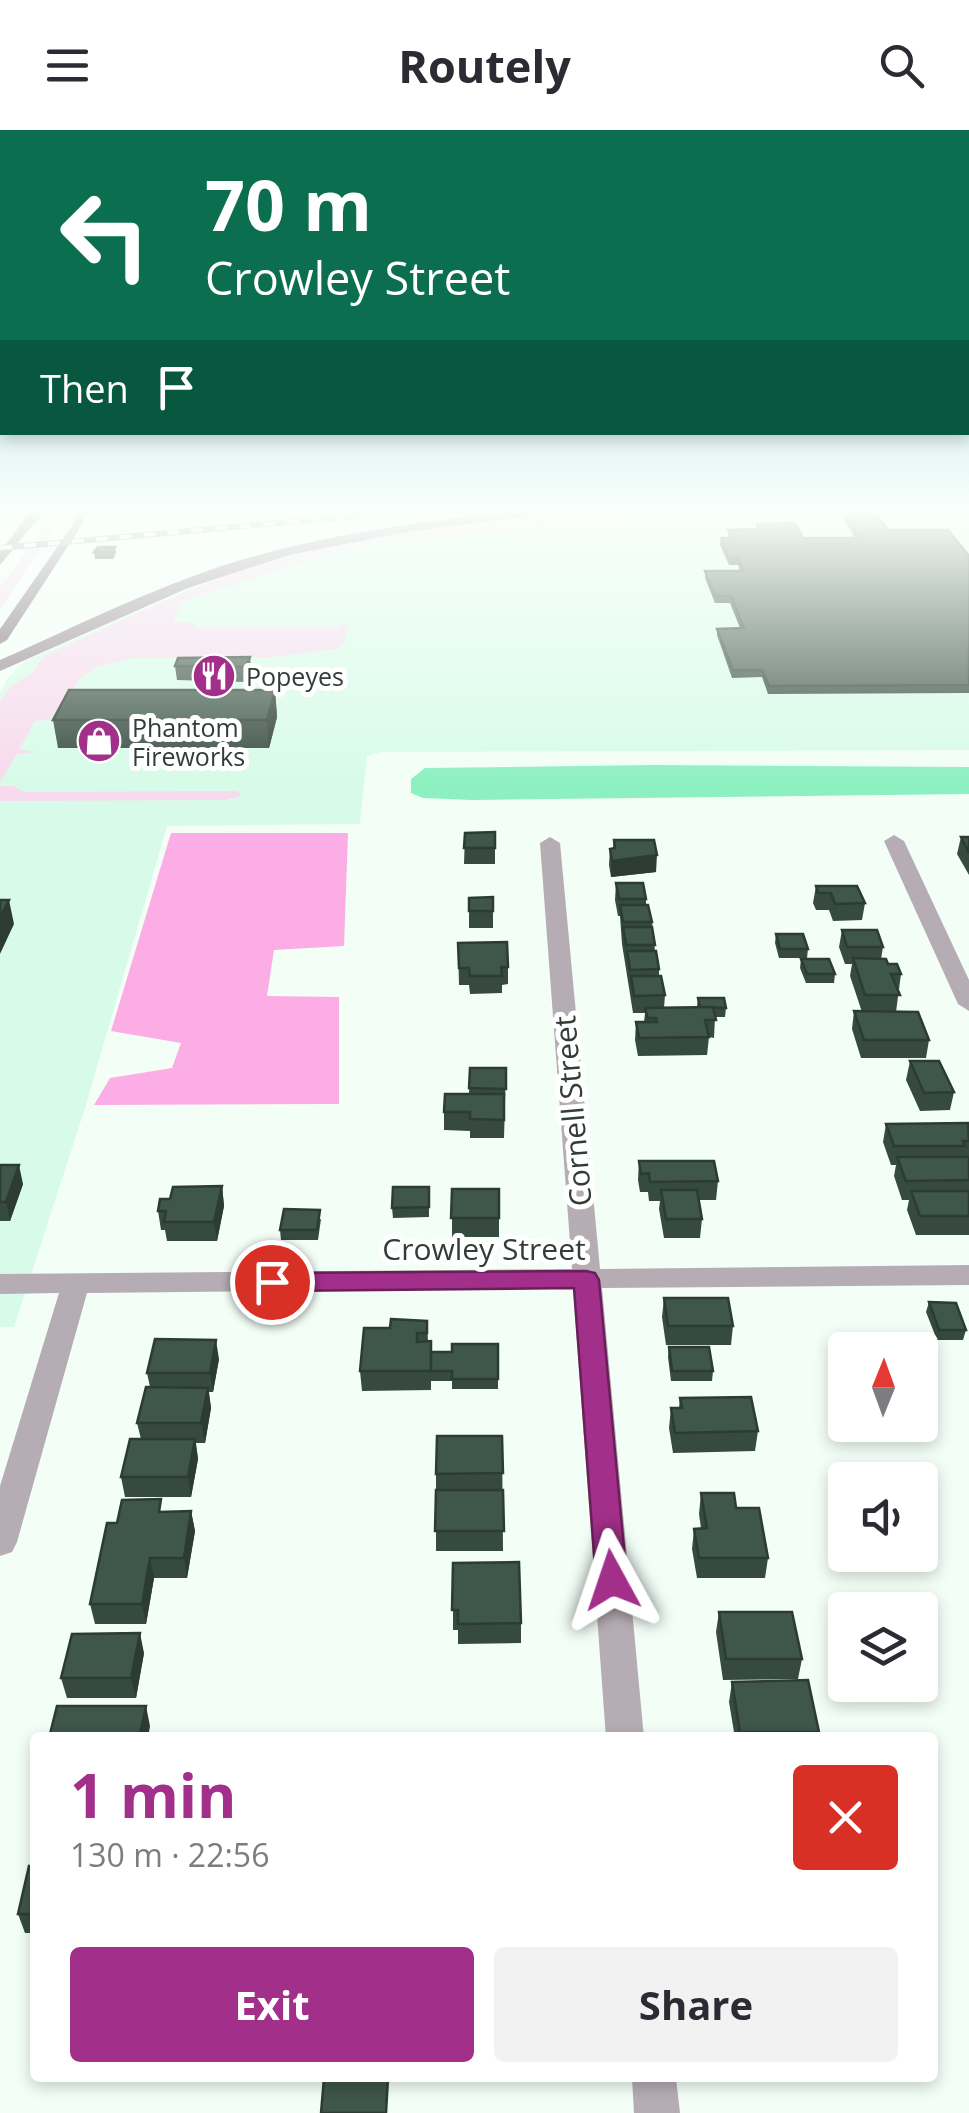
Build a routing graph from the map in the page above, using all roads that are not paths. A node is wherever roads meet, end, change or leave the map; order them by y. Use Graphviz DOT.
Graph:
graph roads {
  1 [pos="26,602"];
  2 [pos="146,602"];
  3 [pos="0,640"];
  4 [pos="0,666"];
  5 [pos="894,841"];
  6 [pos="550,843"];
  7 [pos="969,1004"];
  8 [pos="969,1275"];
  9 [pos="586,1280"];
  10 [pos="0,1284"];
  11 [pos="76,1284"];
  12 [pos="0,1542"];
  13 [pos="624,1732"];
  14 [pos="654,2082"];
  15 [pos="657,2113"];
  1 -- 3 [label="main road"];
  2 -- 4 [label="street"];
  5 -- 7 [label="street"];
  6 -- 9 [label="street, Cornell Street"];
  8 -- 9 [label="street, Crowley Street"];
  9 -- 11 [label="street, Crowley Street"];
  9 -- 13 [label="street, Cornell Street"];
  10 -- 11 [label="street, Crowley Street"];
  11 -- 12 [label="street"];
  14 -- 15 [label="street"];
}
